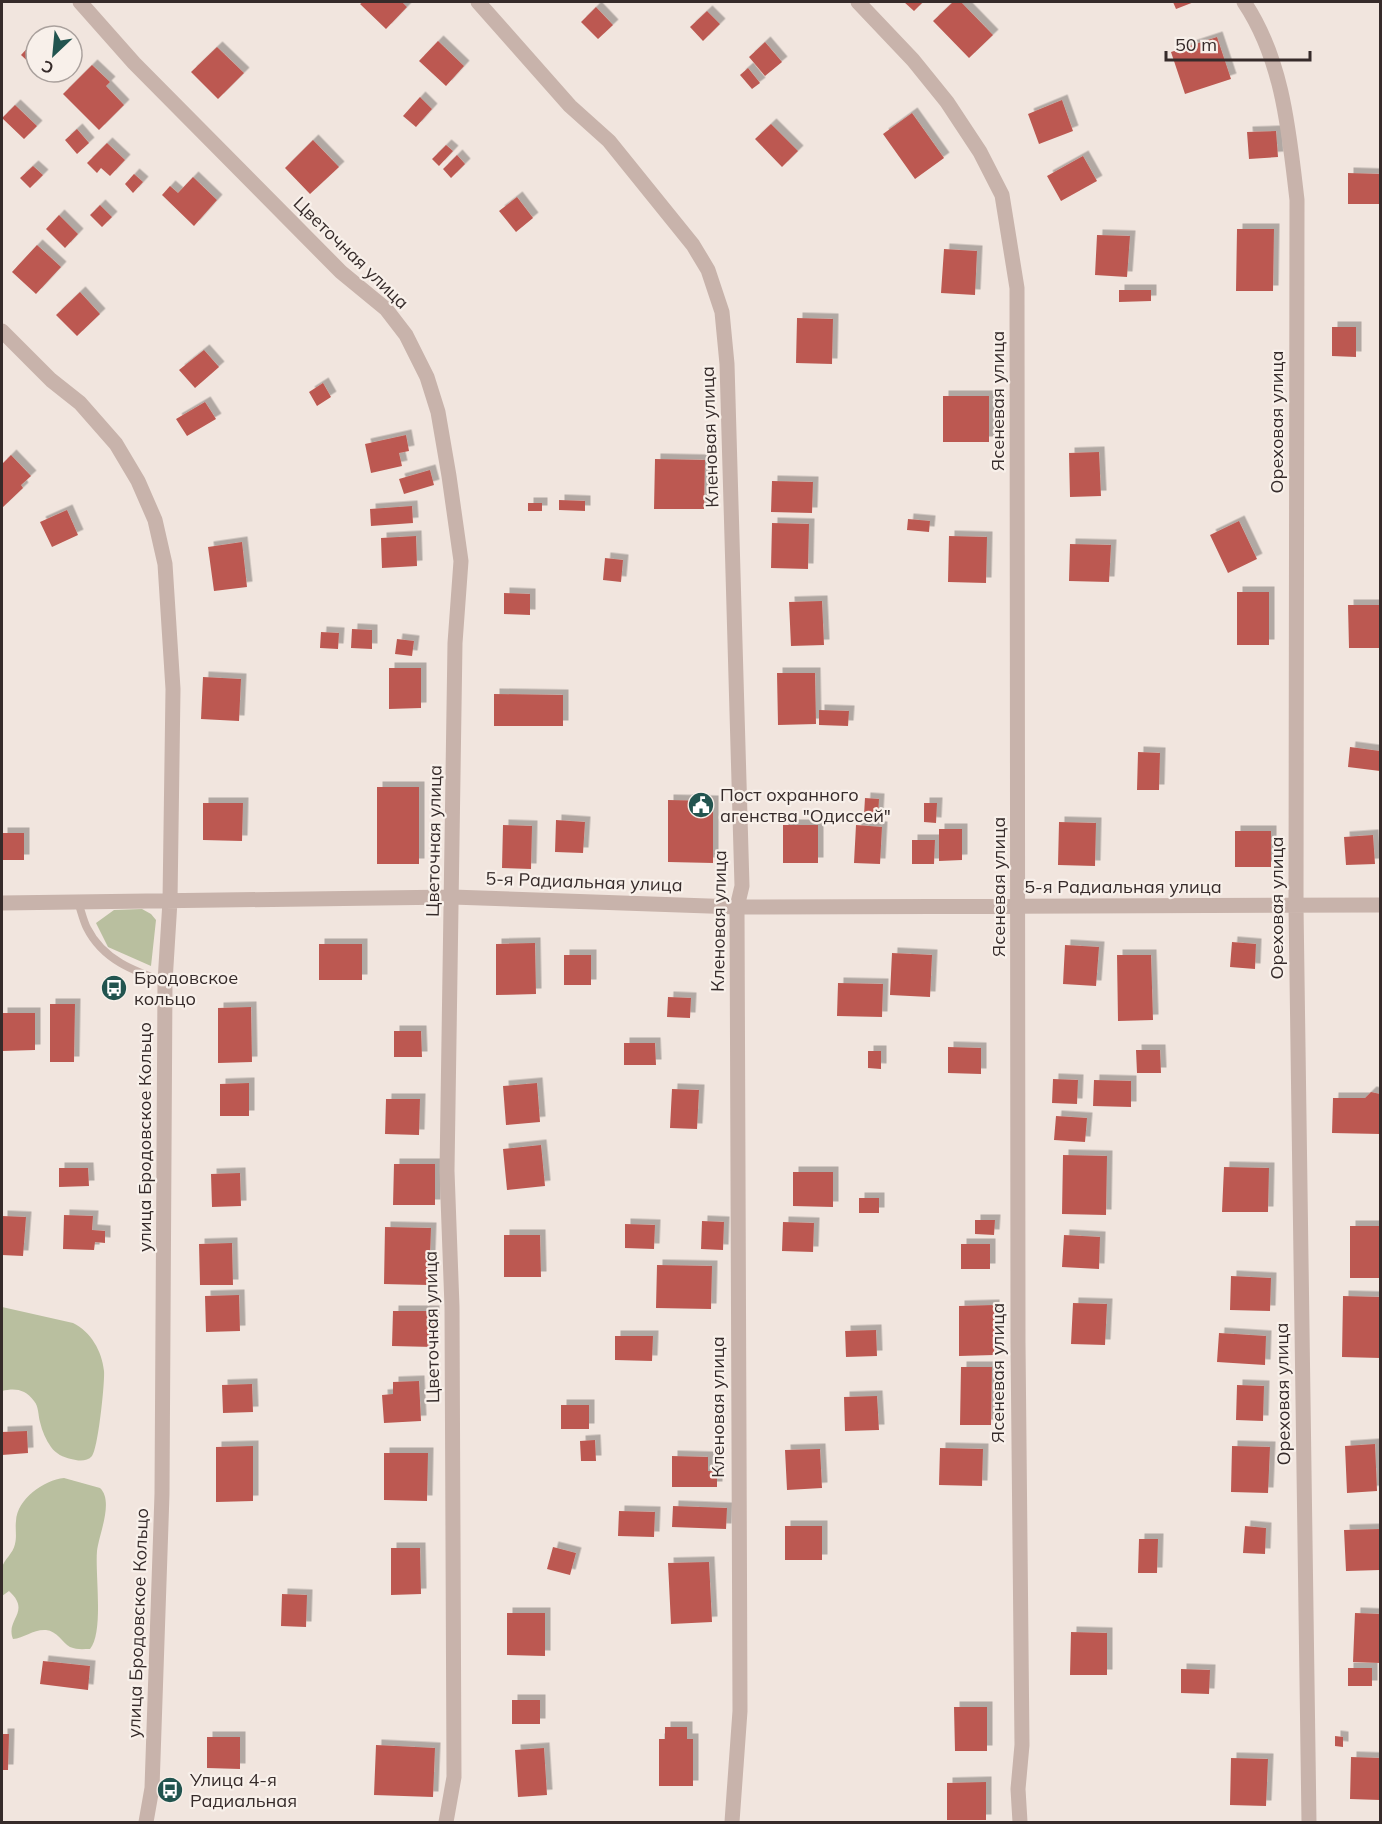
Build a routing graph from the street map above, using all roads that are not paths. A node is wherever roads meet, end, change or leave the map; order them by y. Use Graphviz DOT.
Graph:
graph roads {
  1 [pos="80,2"];
  2 [pos="477,2"];
  3 [pos="858,2"];
  4 [pos="1244,2"];
  5 [pos="2,332"];
  6 [pos="452,897"];
  7 [pos="170,901"];
  8 [pos="78,902"];
  9 [pos="2,903"];
  10 [pos="1380,905"];
  11 [pos="1018,906"];
  12 [pos="1296,906"];
  13 [pos="737,907"];
  14 [pos="165,982"];
  15 [pos="146,1822"];
  16 [pos="446,1822"];
  17 [pos="732,1822"];
  18 [pos="1020,1822"];
  19 [pos="1309,1822"];
  1 -- 6 [label="street, Цветочная улица"];
  2 -- 13 [label="street, Кленовая улица"];
  3 -- 11 [label="street, Ясеневая улица"];
  4 -- 12 [label="street, Ореховая улица"];
  5 -- 7 [label="street, улица Бродовское Кольцо"];
  6 -- 7 [label="street, 5-я Радиальная улица"];
  6 -- 13 [label="street, 5-я Радиальная улица"];
  6 -- 16 [label="street, Цветочная улица"];
  7 -- 8 [label="street, 5-я Радиальная улица"];
  7 -- 14 [label="street, улица Бродовское Кольцо"];
  8 -- 9 [label="street, 5-я Радиальная улица"];
  8 -- 14 [label="lane"];
  10 -- 12 [label="street, 5-я Радиальная улица"];
  11 -- 12 [label="street, 5-я Радиальная улица"];
  11 -- 13 [label="street, 5-я Радиальная улица"];
  11 -- 18 [label="street, Ясеневая улица"];
  12 -- 19 [label="street, Ореховая улица"];
  13 -- 17 [label="street, Кленовая улица"];
  14 -- 15 [label="street, улица Бродовское Кольцо"];
}
